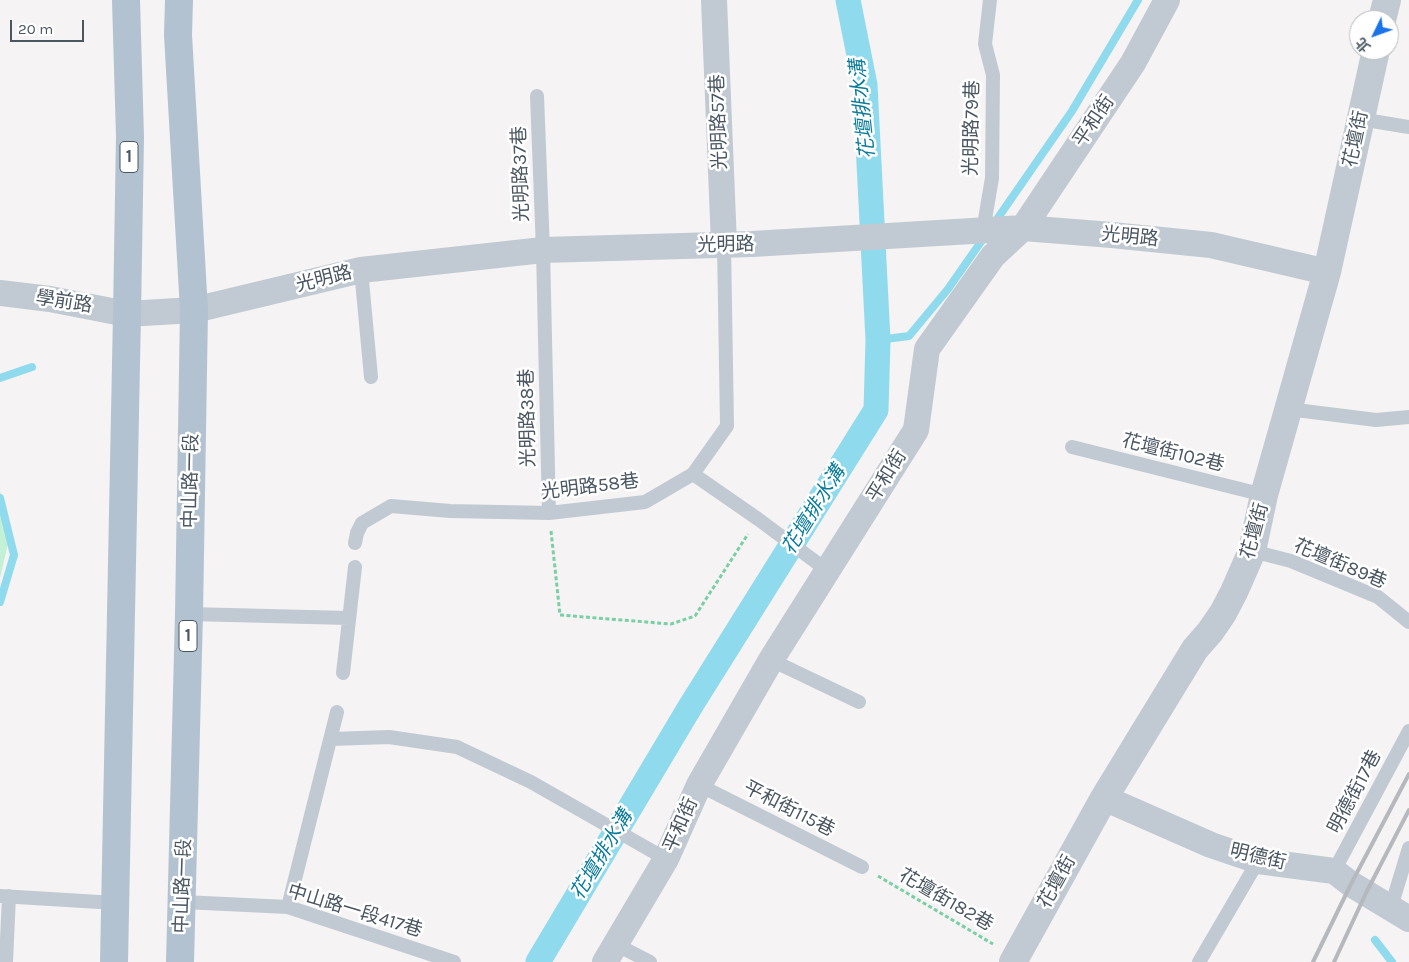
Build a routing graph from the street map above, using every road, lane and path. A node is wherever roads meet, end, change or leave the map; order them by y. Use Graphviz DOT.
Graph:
graph roads {
  1 [pos="126,0"];
  2 [pos="179,0"];
  3 [pos="714,0"];
  4 [pos="990,0"];
  5 [pos="1168,0"];
  6 [pos="1374,60"];
  7 [pos="537,96"];
  8 [pos="1360,119"];
  9 [pos="1409,127"];
  10 [pos="1023,228"];
  11 [pos="983,231"];
  12 [pos="724,244"];
  13 [pos="543,250"];
  14 [pos="993,256"];
  15 [pos="361,270"];
  16 [pos="1327,272"];
  17 [pos="0,293"];
  18 [pos="194,310"];
  19 [pos="127,314"];
  20 [pos="370,377"];
  21 [pos="1288,409"];
  22 [pos="1409,417"];
  23 [pos="1072,447"];
  24 [pos="693,474"];
  25 [pos="1264,495"];
  26 [pos="549,513"];
  27 [pos="758,519"];
  28 [pos="355,543"];
  29 [pos="1252,550"];
  30 [pos="355,567"];
  31 [pos="828,571"];
  32 [pos="189,614"];
  33 [pos="349,618"];
  34 [pos="1409,622"];
  35 [pos="771,660"];
  36 [pos="344,673"];
  37 [pos="859,702"];
  38 [pos="337,712"];
  39 [pos="1409,731"];
  40 [pos="331,739"];
  41 [pos="699,786"];
  42 [pos="1104,798"];
  43 [pos="1409,848"];
  44 [pos="666,859"];
  45 [pos="1258,861"];
  46 [pos="862,867"];
  47 [pos="1334,871"];
  48 [pos="5,896"];
  49 [pos="183,902"];
  50 [pos="116,903"];
  51 [pos="288,907"];
  52 [pos="1400,913"];
  53 [pos="611,953"];
  54 [pos="1014,959"];
  55 [pos="6,962"];
  56 [pos="114,962"];
  57 [pos="180,962"];
  58 [pos="454,962"];
  59 [pos="650,962"];
  60 [pos="1199,962"];
  1 -- 19 [label="main road, 1"];
  2 -- 18 [label="main road, 中山路一段 / 1"];
  3 -- 12 [label="street, 光明路57巷"];
  4 -- 11 [label="lane, 光明路79巷"];
  5 -- 10 [label="street, 平和街"];
  6 -- 8 [label="street, 花壇街"];
  7 -- 13 [label="lane, 光明路37巷"];
  8 -- 9 [label="lane"];
  8 -- 16 [label="street, 花壇街"];
  10 -- 11 [label="street, 光明路"];
  10 -- 14 [label="street, 平和街"];
  10 -- 16 [label="street, 光明路"];
  11 -- 12 [label="street, 光明路"];
  11 -- 14 [label="lane"];
  12 -- 13 [label="street, 光明路"];
  12 -- 24 [label="lane, 光明路58巷"];
  13 -- 15 [label="street, 光明路"];
  13 -- 26 [label="lane, 光明路38巷"];
  14 -- 31 [label="street, 平和街"];
  15 -- 18 [label="street, 光明路"];
  15 -- 20 [label="lane"];
  16 -- 21 [label="street, 花壇街"];
  17 -- 19 [label="street, 學前路"];
  18 -- 19 [label="street, 光明路"];
  18 -- 32 [label="main road, 中山路一段 / 1"];
  19 -- 50 [label="main road, 1"];
  21 -- 22 [label="lane"];
  21 -- 25 [label="street, 花壇街"];
  23 -- 25 [label="lane, 花壇街102巷"];
  24 -- 26 [label="lane, 光明路58巷"];
  24 -- 27 [label="lane"];
  25 -- 29 [label="street, 花壇街"];
  26 -- 27 [label="path"];
  26 -- 28 [label="lane, 光明路58巷"];
  27 -- 31 [label="lane"];
  29 -- 34 [label="lane, 花壇街89巷"];
  29 -- 42 [label="street, 花壇街"];
  30 -- 33 [label="lane"];
  31 -- 35 [label="street, 平和街"];
  32 -- 33 [label="lane"];
  32 -- 49 [label="main road, 中山路一段 / 1"];
  33 -- 36 [label="lane"];
  35 -- 37 [label="lane"];
  35 -- 41 [label="street, 平和街"];
  38 -- 40 [label="lane"];
  39 -- 47 [label="lane, 明德街17巷"];
  40 -- 44 [label="lane"];
  40 -- 51 [label="lane"];
  41 -- 44 [label="street, 平和街"];
  41 -- 46 [label="lane, 平和街115巷"];
  42 -- 45 [label="street, 明德街"];
  42 -- 54 [label="street, 花壇街"];
  43 -- 52 [label="lane"];
  44 -- 53 [label="street, 平和街"];
  45 -- 47 [label="street, 明德街"];
  45 -- 60 [label="lane"];
  46 -- 54 [label="path, 花壇街182巷"];
  47 -- 52 [label="street, 明德街"];
  48 -- 50 [label="lane"];
  48 -- 55 [label="lane"];
  49 -- 51 [label="lane, 中山路一段417巷"];
  49 -- 57 [label="main road, 中山路一段 / 1"];
  50 -- 56 [label="main road, 1"];
  51 -- 58 [label="lane, 中山路一段417巷"];
  53 -- 59 [label="lane"];
}
